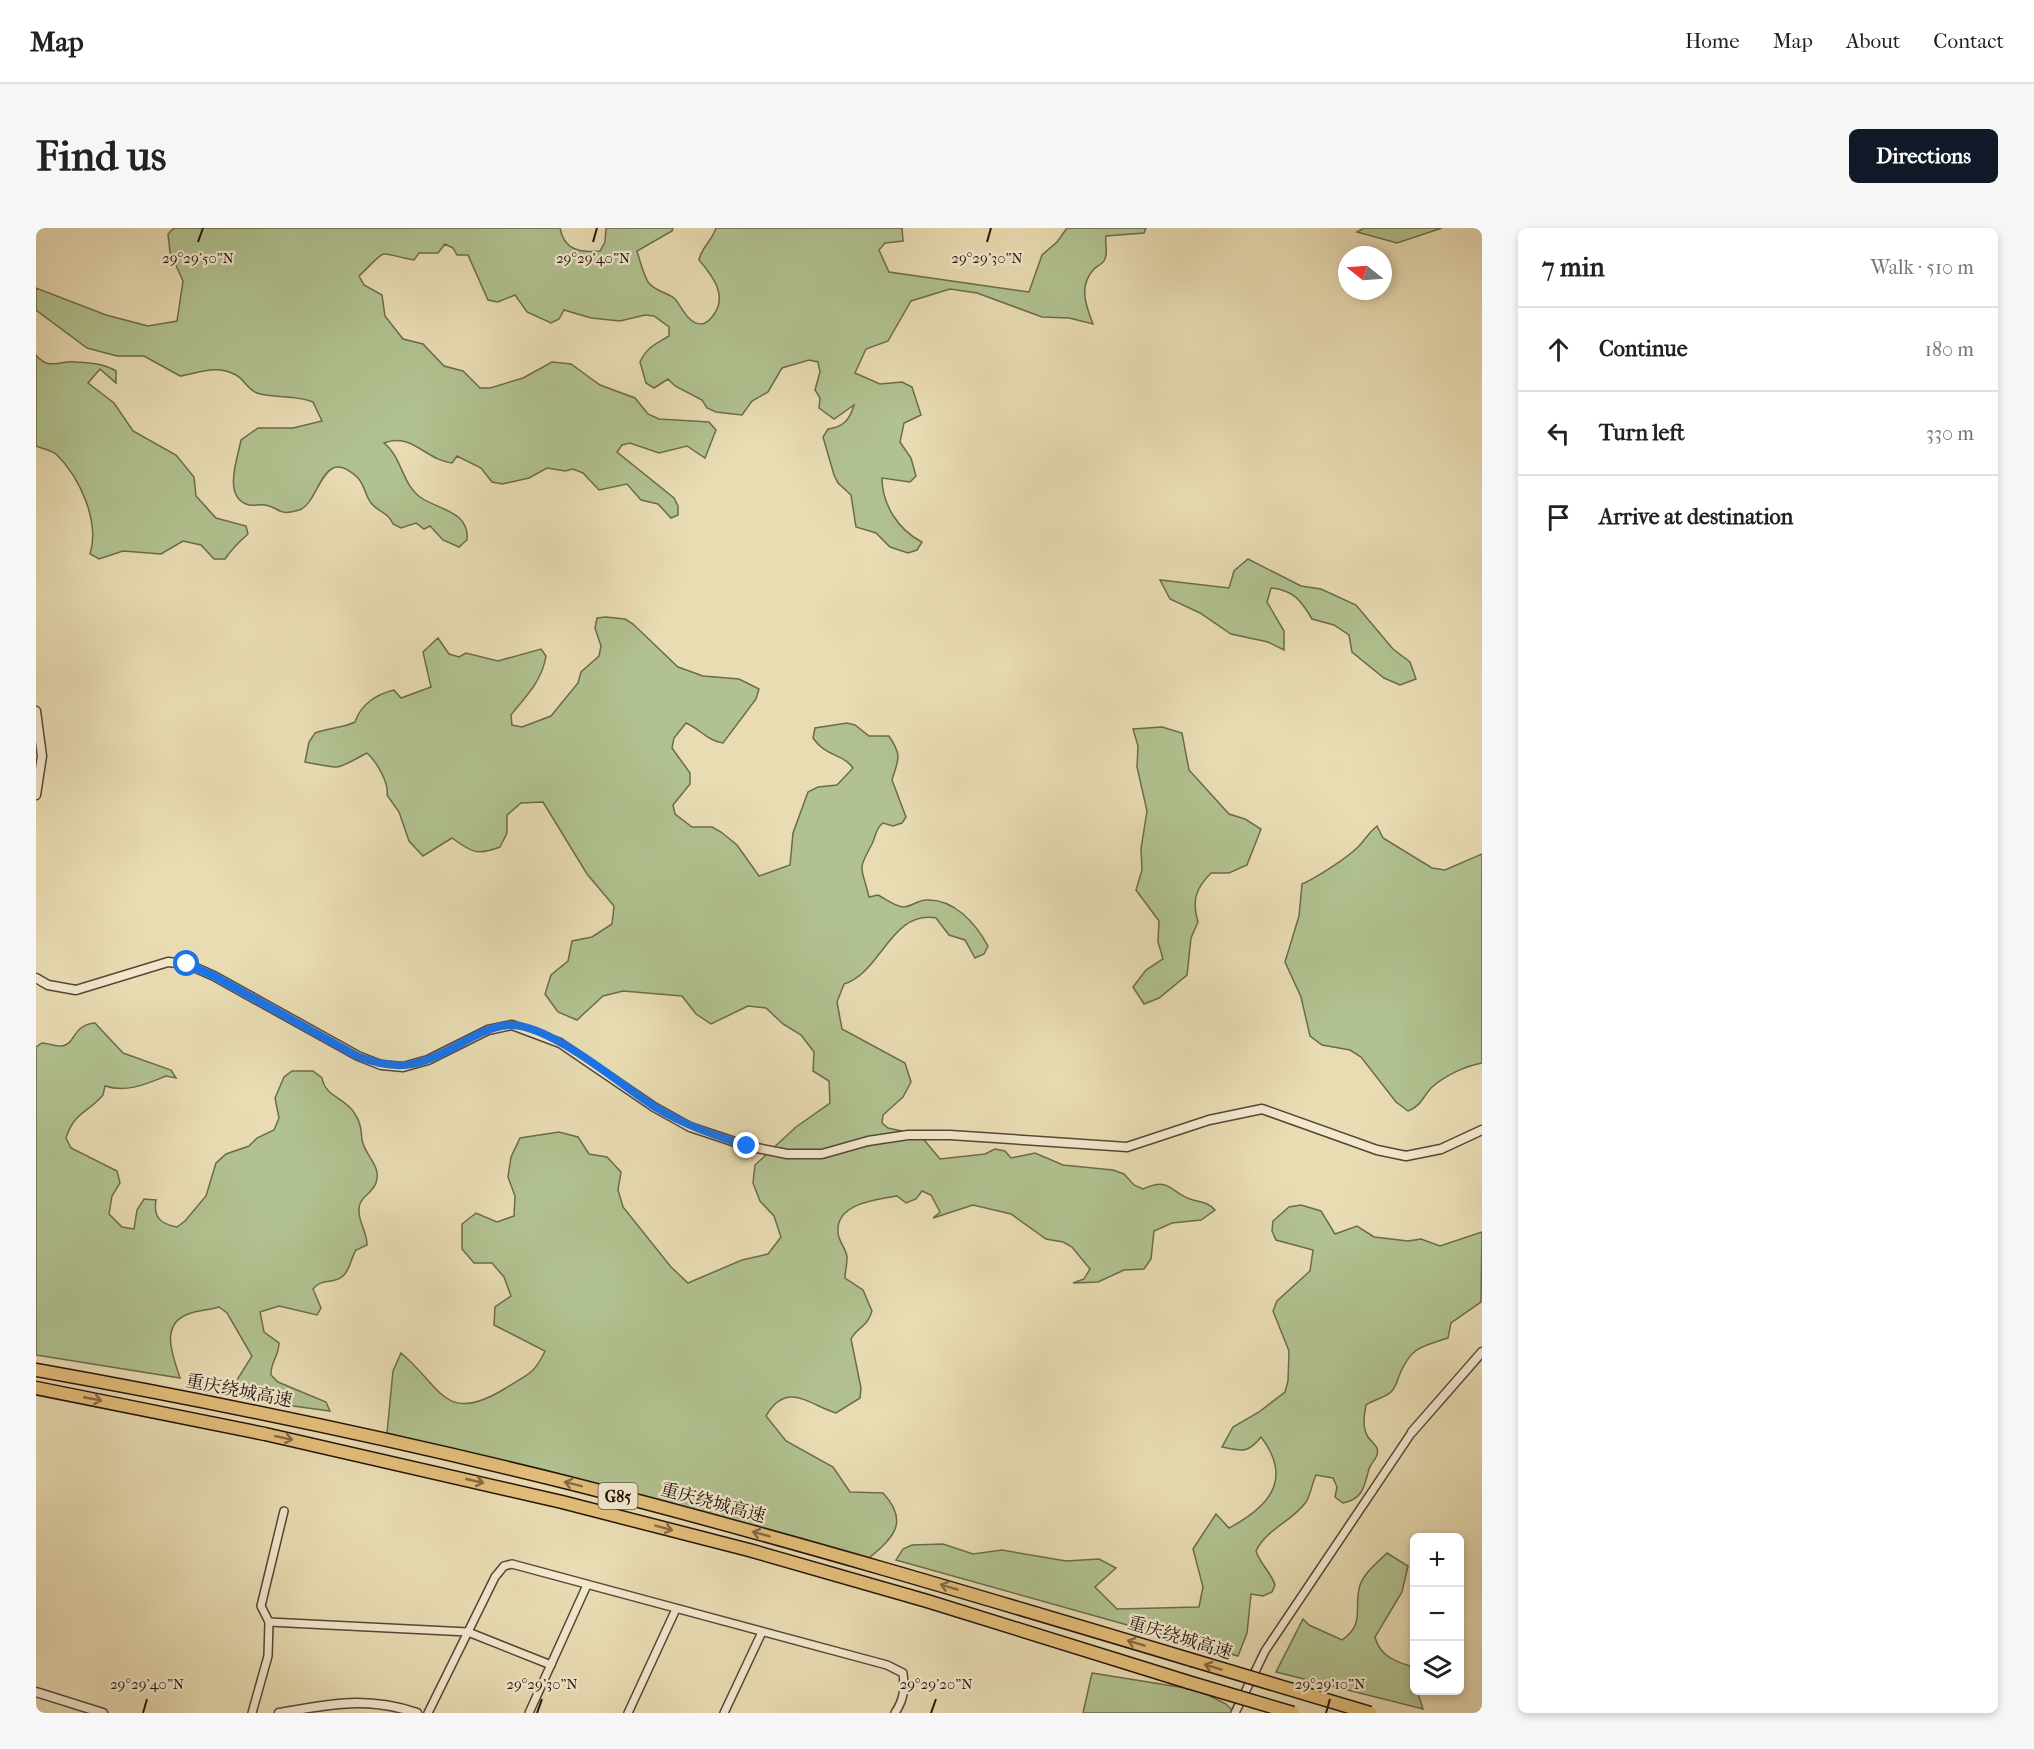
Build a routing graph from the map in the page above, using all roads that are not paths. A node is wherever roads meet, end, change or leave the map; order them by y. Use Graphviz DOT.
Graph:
graph roads {
  1 [pos="36,711"];
  2 [pos="36,795"];
  3 [pos="36,978"];
  4 [pos="1482,1130"];
  5 [pos="1482,1352"];
  6 [pos="36,1370"];
  7 [pos="36,1388"];
  8 [pos="1412,1432"];
  9 [pos="284,1510"];
  10 [pos="587,1585"];
  11 [pos="676,1609"];
  12 [pos="269,1622"];
  13 [pos="468,1632"];
  14 [pos="762,1632"];
  15 [pos="550,1665"];
  16 [pos="36,1692"];
  17 [pos="304,1711"];
  18 [pos="103,1713"];
  19 [pos="252,1713"];
  20 [pos="279,1713"];
  21 [pos="417,1713"];
  22 [pos="428,1713"];
  23 [pos="529,1713"];
  24 [pos="628,1713"];
  25 [pos="724,1713"];
  26 [pos="895,1713"];
  27 [pos="1235,1713"];
  28 [pos="1293,1713"];
  29 [pos="1370,1713"];
  1 -- 2 [label="street"];
  3 -- 4 [label="street"];
  5 -- 8 [label="street"];
  29 -- 6 [label="highway, 重庆绕城高速 / G85, one-way, bridge"];
  7 -- 28 [label="highway, 重庆绕城高速 / G85, one-way, bridge"];
  8 -- 27 [label="street"];
  9 -- 12 [label="street"];
  10 -- 11 [label="street"];
  10 -- 13 [label="street"];
  10 -- 15 [label="street"];
  11 -- 14 [label="street"];
  11 -- 24 [label="street"];
  12 -- 13 [label="street"];
  12 -- 19 [label="street"];
  13 -- 15 [label="street"];
  13 -- 22 [label="street"];
  14 -- 25 [label="street"];
  14 -- 26 [label="street"];
  15 -- 23 [label="street"];
  16 -- 18 [label="street"];
  17 -- 20 [label="street"];
  17 -- 21 [label="street"];
}
